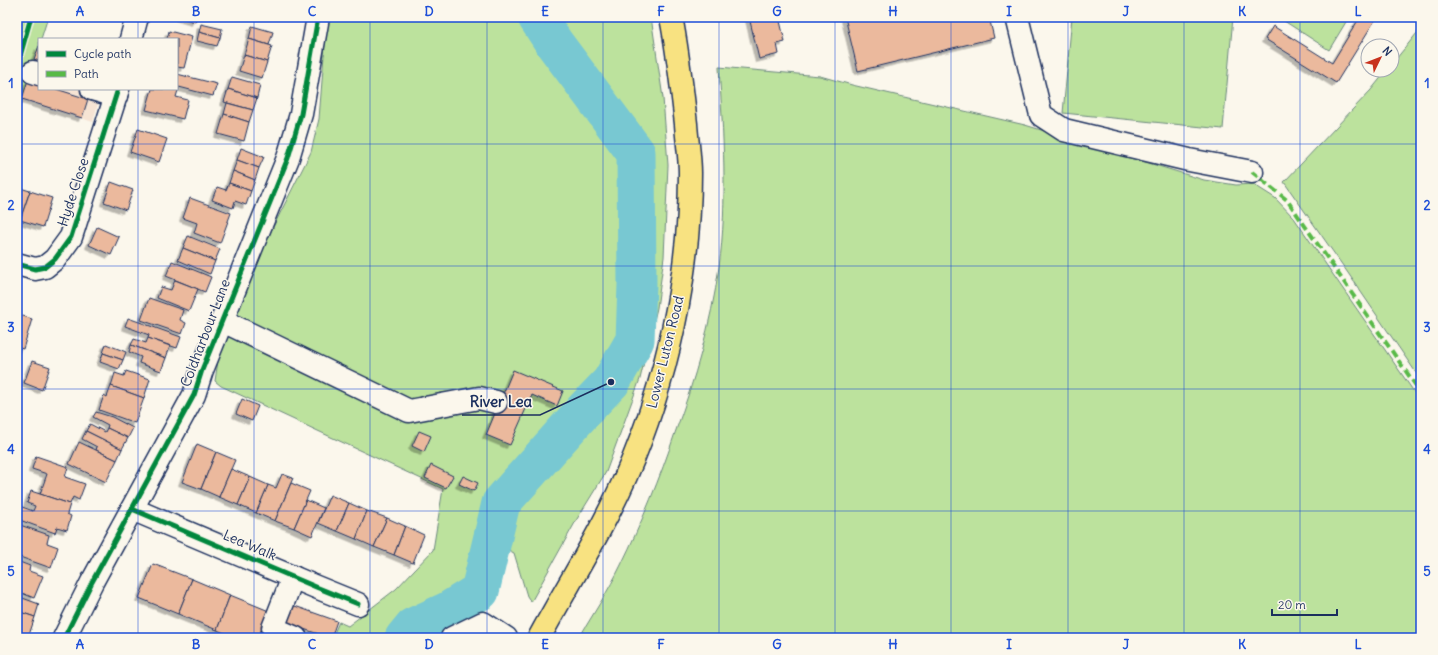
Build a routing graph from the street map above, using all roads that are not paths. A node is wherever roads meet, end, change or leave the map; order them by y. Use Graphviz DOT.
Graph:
graph roads {
  1 [pos="137,17"];
  2 [pos="318,17"];
  3 [pos="671,17"];
  4 [pos="1017,17"];
  5 [pos="131,38"];
  6 [pos="98,90"];
  7 [pos="117,93"];
  8 [pos="1252,172"];
  9 [pos="17,264"];
  10 [pos="222,321"];
  11 [pos="496,402"];
  12 [pos="132,509"];
  13 [pos="293,577"];
  14 [pos="358,604"];
  15 [pos="64,638"];
  16 [pos="296,638"];
  17 [pos="452,638"];
  18 [pos="506,638"];
  19 [pos="539,638"];
  1 -- 5 [label="street"];
  2 -- 10 [label="street, Coldharbour Lane"];
  3 -- 19 [label="main road, Lower Luton Road"];
  4 -- 8 [label="street"];
  6 -- 7 [label="street"];
  7 -- 9 [label="street, Hyde Close"];
  10 -- 11 [label="street"];
  10 -- 12 [label="street, Coldharbour Lane"];
  12 -- 13 [label="street, Lea Walk"];
  12 -- 15 [label="street, Coldharbour Lane"];
  13 -- 14 [label="street, Lea Walk"];
  13 -- 16 [label="street"];
  17 -- 18 [label="street"];
}
